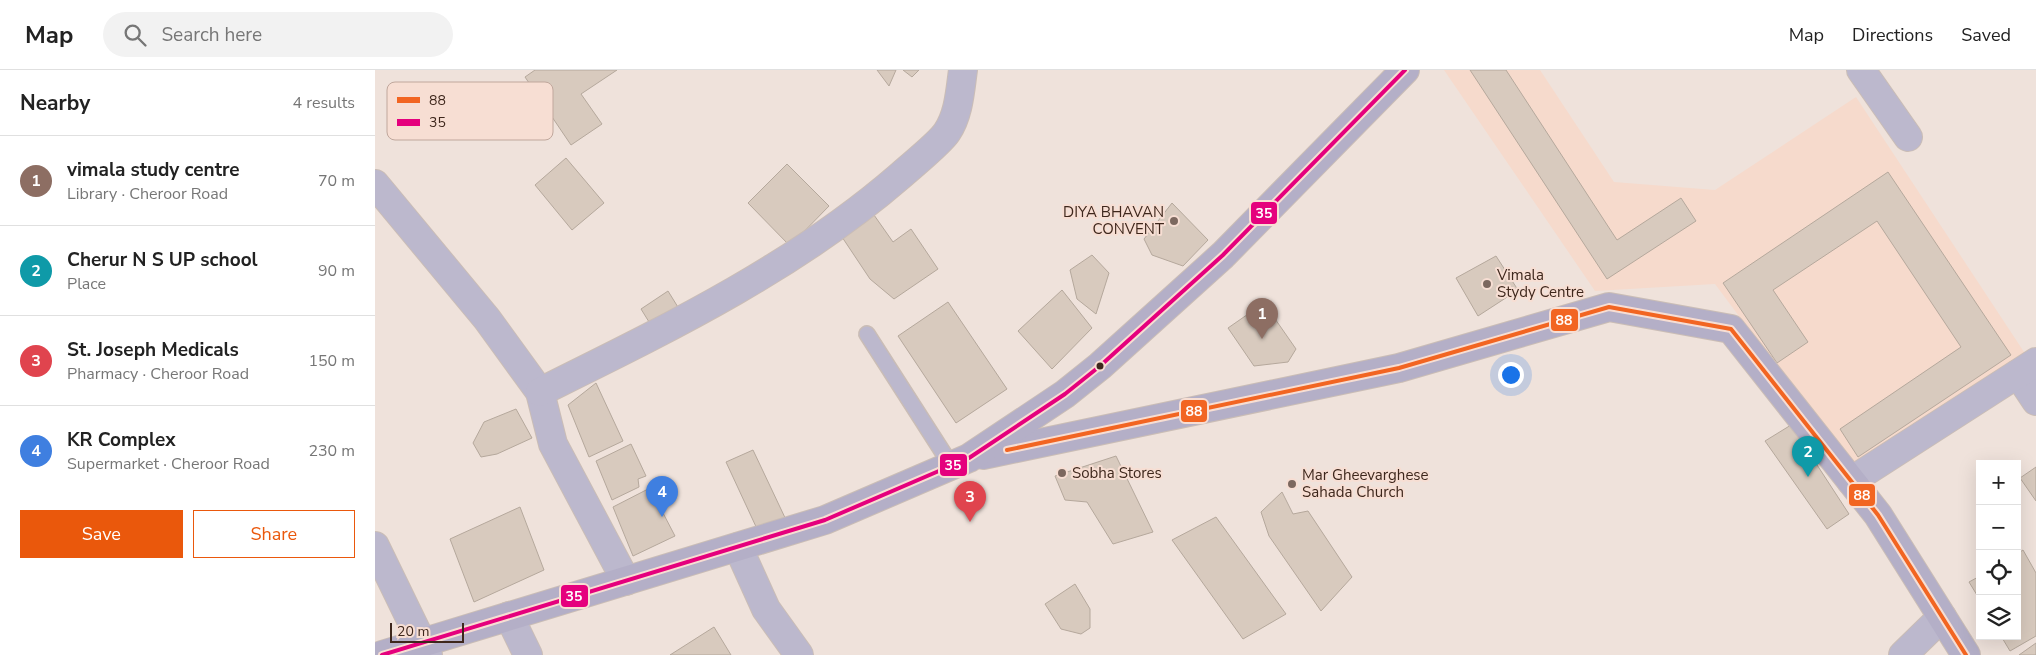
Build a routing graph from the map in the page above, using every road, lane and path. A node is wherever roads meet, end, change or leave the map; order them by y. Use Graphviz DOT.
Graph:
graph roads {
  1 [pos="963,70"];
  2 [pos="1405,70"];
  3 [pos="1861,70"];
  4 [pos="1908,137"];
  5 [pos="375,184"];
  6 [pos="867,334"];
  7 [pos="2027,368"];
  8 [pos="540,392"];
  9 [pos="2036,400"];
  10 [pos="960,461"];
  11 [pos="1851,481"];
  12 [pos="375,546"];
  13 [pos="738,547"];
  14 [pos="626,581"];
  15 [pos="509,616"];
  16 [pos="1942,617"];
  17 [pos="426,649"];
  18 [pos="382,655"];
  19 [pos="528,655"];
  20 [pos="799,655"];
  21 [pos="1903,655"];
  22 [pos="1966,655"];
  1 -- 8 [label="street"];
  2 -- 10 [label="main road"];
  3 -- 4 [label="street"];
  5 -- 8 [label="street"];
  6 -- 10 [label="lane"];
  7 -- 9 [label="street"];
  7 -- 11 [label="street"];
  8 -- 14 [label="street"];
  10 -- 11 [label="main road"];
  10 -- 13 [label="main road"];
  11 -- 16 [label="main road"];
  12 -- 17 [label="street"];
  13 -- 14 [label="main road"];
  13 -- 20 [label="street"];
  14 -- 15 [label="main road"];
  15 -- 17 [label="main road"];
  15 -- 19 [label="street"];
  16 -- 21 [label="street"];
  16 -- 22 [label="main road"];
  17 -- 18 [label="main road"];
}
